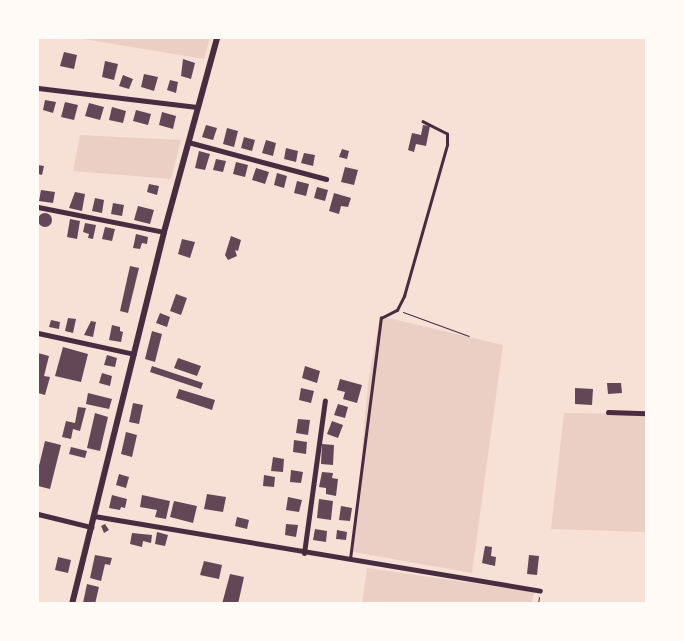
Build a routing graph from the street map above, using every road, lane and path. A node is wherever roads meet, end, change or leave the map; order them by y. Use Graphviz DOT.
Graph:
graph roads {
  1 [pos="217,38"];
  2 [pos="38,88"];
  3 [pos="197,108"];
  4 [pos="423,122"];
  5 [pos="188,142"];
  6 [pos="326,178"];
  7 [pos="38,208"];
  8 [pos="164,232"];
  9 [pos="397,310"];
  10 [pos="38,333"];
  11 [pos="469,336"];
  12 [pos="134,354"];
  13 [pos="325,400"];
  14 [pos="608,412"];
  15 [pos="646,412"];
  16 [pos="38,514"];
  17 [pos="94,516"];
  18 [pos="92,526"];
  19 [pos="304,553"];
  20 [pos="350,560"];
  21 [pos="540,591"];
  22 [pos="72,604"];
  1 -- 3 [label="street"];
  2 -- 3 [label="street"];
  3 -- 5 [label="street"];
  4 -- 9 [label="lane"];
  5 -- 6 [label="street"];
  5 -- 8 [label="street"];
  7 -- 8 [label="street"];
  8 -- 12 [label="street"];
  9 -- 11 [label="path"];
  9 -- 20 [label="lane"];
  10 -- 12 [label="street"];
  12 -- 17 [label="street"];
  13 -- 19 [label="street"];
  14 -- 15 [label="street"];
  16 -- 18 [label="street"];
  17 -- 18 [label="street"];
  17 -- 19 [label="street"];
  18 -- 22 [label="street"];
  19 -- 20 [label="street"];
  20 -- 21 [label="street"];
}
